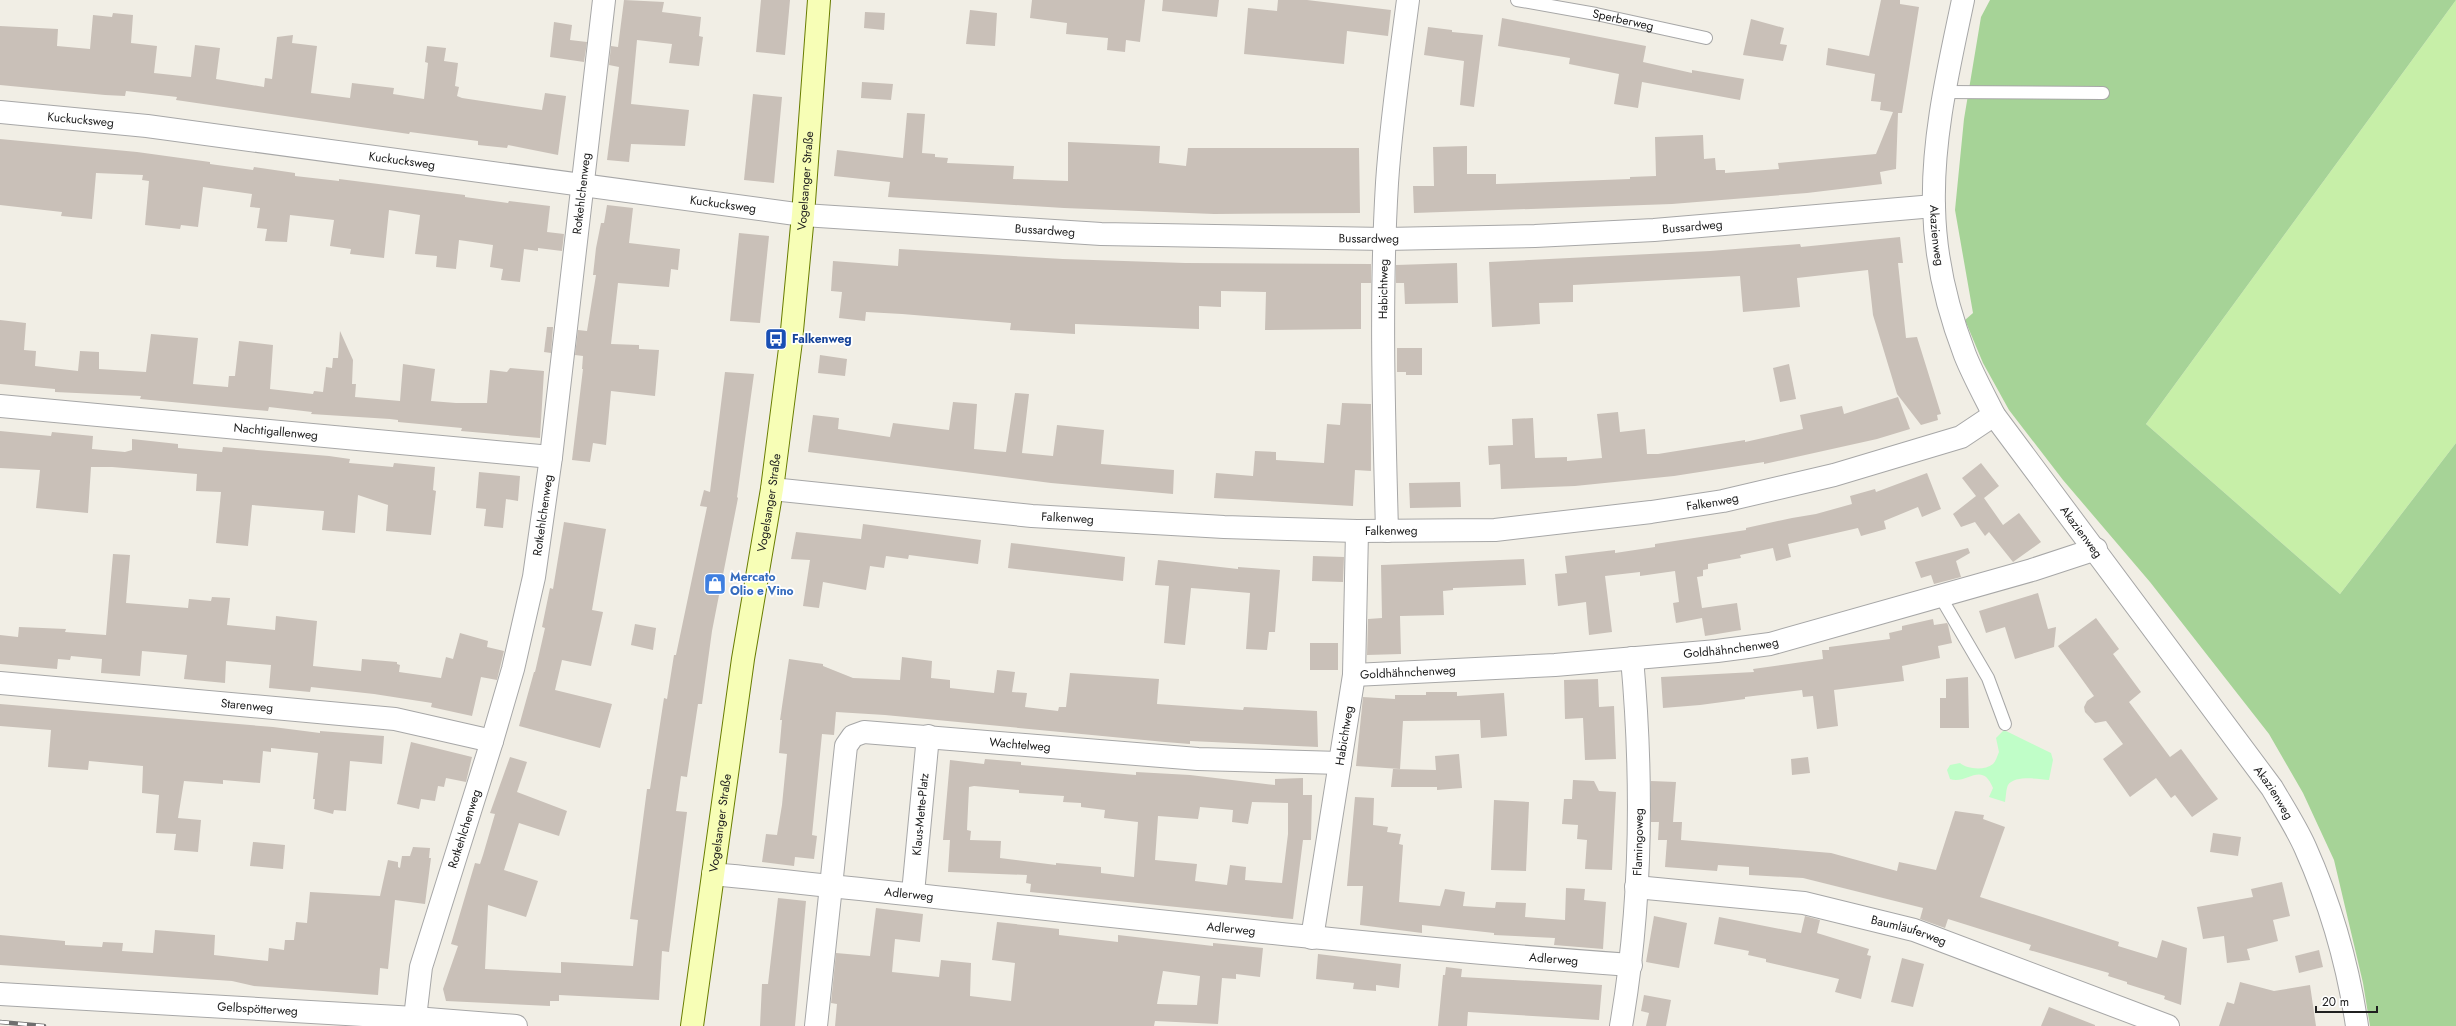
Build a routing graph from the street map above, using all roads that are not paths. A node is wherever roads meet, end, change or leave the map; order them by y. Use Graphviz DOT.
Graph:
graph roads {
  1 [pos="604,0"];
  2 [pos="819,0"];
  3 [pos="1408,0"];
  4 [pos="1517,0"];
  5 [pos="1963,0"];
  6 [pos="1706,38"];
  7 [pos="1944,92"];
  8 [pos="2103,93"];
  9 [pos="0,112"];
  10 [pos="583,185"];
  11 [pos="1934,206"];
  12 [pos="803,215"];
  13 [pos="1385,239"];
  14 [pos="0,406"];
  15 [pos="1994,415"];
  16 [pos="551,457"];
  17 [pos="772,489"];
  18 [pos="1357,531"];
  19 [pos="1387,531"];
  20 [pos="2096,549"];
  21 [pos="1940,596"];
  22 [pos="1632,658"];
  23 [pos="1354,675"];
  24 [pos="0,683"];
  25 [pos="2005,724"];
  26 [pos="928,736"];
  27 [pos="492,742"];
  28 [pos="1340,763"];
  29 [pos="713,874"];
  30 [pos="832,886"];
  31 [pos="1636,887"];
  32 [pos="913,893"];
  33 [pos="1312,938"];
  34 [pos="1631,965"];
  35 [pos="0,994"];
  36 [pos="415,1018"];
  37 [pos="516,1026"];
  38 [pos="692,1026"];
  39 [pos="816,1026"];
  40 [pos="1622,1026"];
  41 [pos="2168,1026"];
  42 [pos="2357,1026"];
  1 -- 10 [label="street, Rotkehlchenweg"];
  2 -- 12 [label="street, Vogelsanger Straße"];
  3 -- 13 [label="street, Habichtweg"];
  4 -- 6 [label="lane, Sperberweg"];
  5 -- 7 [label="street, Akazienweg"];
  7 -- 8 [label="lane"];
  7 -- 11 [label="street, Akazienweg"];
  9 -- 10 [label="street, Kuckucksweg"];
  10 -- 12 [label="street, Kuckucksweg"];
  10 -- 16 [label="street, Rotkehlchenweg"];
  11 -- 13 [label="street, Bussardweg"];
  11 -- 15 [label="street, Akazienweg"];
  12 -- 13 [label="street, Bussardweg"];
  12 -- 17 [label="street, Vogelsanger Straße"];
  13 -- 19 [label="street, Habichtweg"];
  14 -- 16 [label="street, Nachtigallenweg"];
  15 -- 19 [label="street, Falkenweg"];
  15 -- 20 [label="street, Akazienweg"];
  16 -- 27 [label="street, Rotkehlchenweg"];
  17 -- 18 [label="street, Falkenweg"];
  17 -- 29 [label="street, Vogelsanger Straße"];
  18 -- 19 [label="street, Falkenweg"];
  18 -- 23 [label="street, Habichtweg"];
  20 -- 21 [label="street, Goldhähnchenweg"];
  20 -- 42 [label="street, Akazienweg"];
  21 -- 22 [label="street, Goldhähnchenweg"];
  21 -- 25 [label="lane"];
  22 -- 23 [label="street, Goldhähnchenweg"];
  22 -- 31 [label="street, Flamingoweg"];
  23 -- 28 [label="street, Habichtweg"];
  24 -- 27 [label="street, Starenweg"];
  26 -- 28 [label="street, Wachtelweg"];
  26 -- 30 [label="street, Wachtelweg"];
  26 -- 32 [label="street, Klaus-Mette-Platz"];
  27 -- 36 [label="street, Rotkehlchenweg"];
  28 -- 33 [label="street, Habichtweg"];
  29 -- 30 [label="street, Adlerweg"];
  29 -- 38 [label="street, Vogelsanger Straße"];
  30 -- 32 [label="street, Adlerweg"];
  30 -- 39 [label="street"];
  31 -- 34 [label="street, Flamingoweg"];
  31 -- 41 [label="street, Baumläuferweg"];
  32 -- 33 [label="street, Adlerweg"];
  33 -- 34 [label="street, Adlerweg"];
  34 -- 40 [label="street, Flamingoweg"];
  35 -- 36 [label="street, Gelbspötterweg"];
  36 -- 37 [label="street, Gelbspötterweg"];
}
